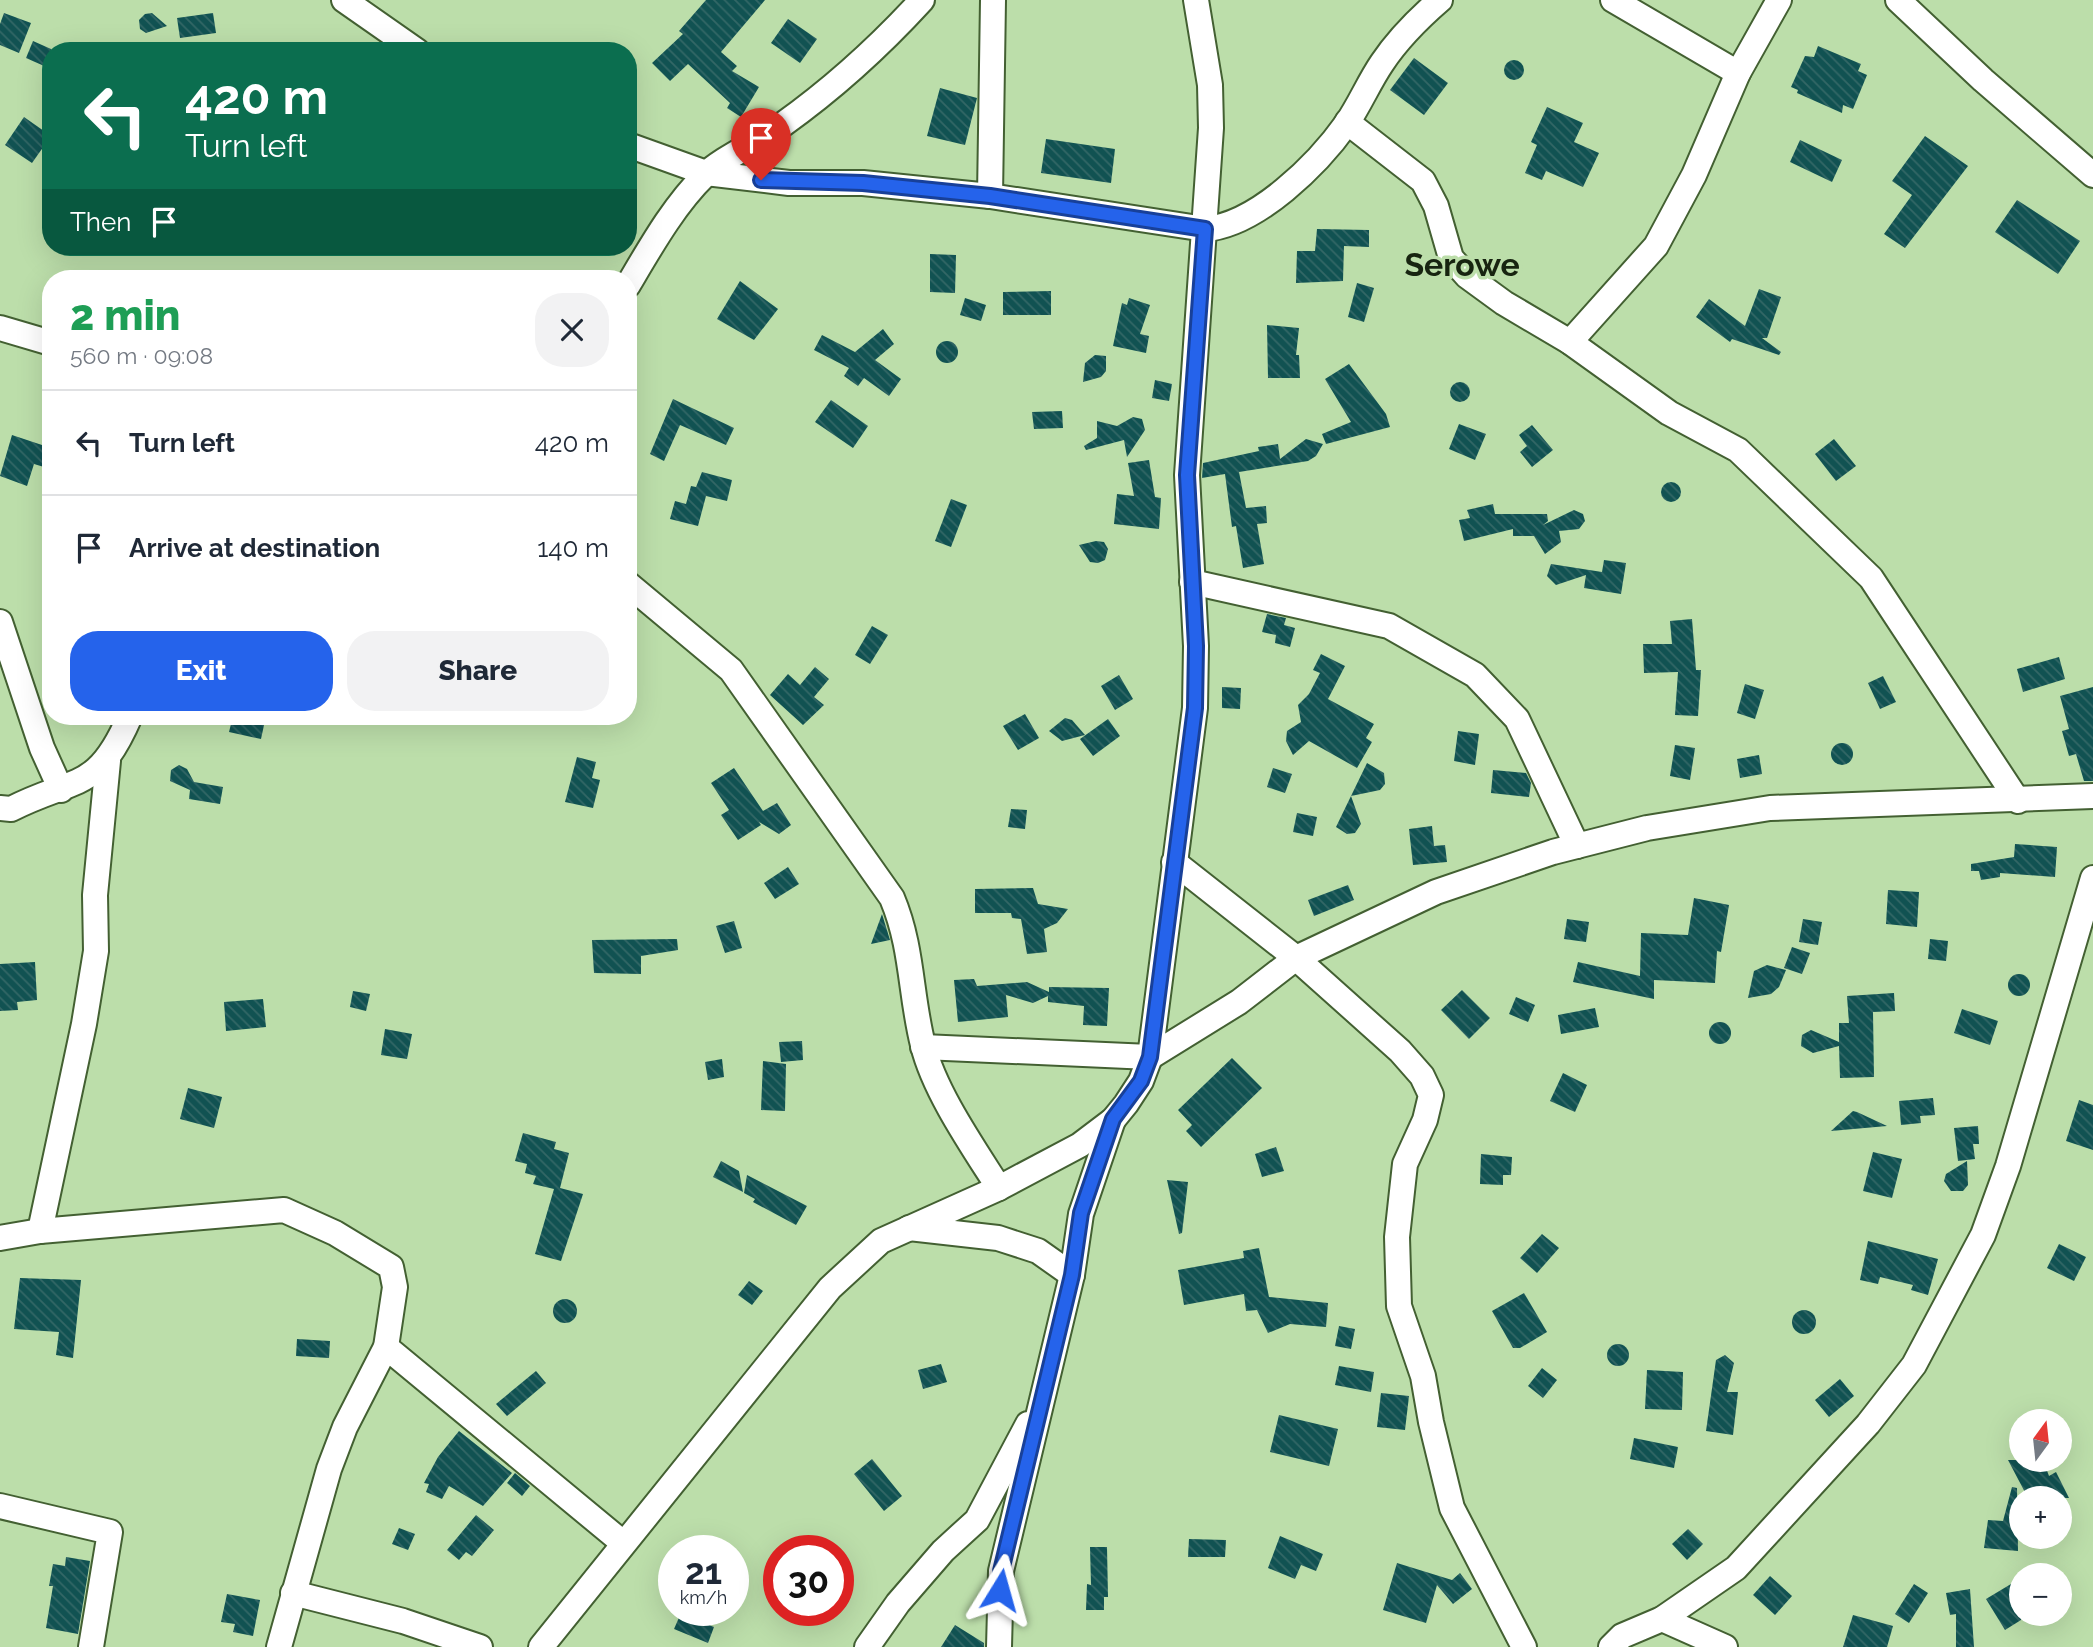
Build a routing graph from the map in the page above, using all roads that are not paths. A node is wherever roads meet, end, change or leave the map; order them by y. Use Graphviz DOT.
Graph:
graph roads {
  1 [pos="344,0"];
  2 [pos="922,0"];
  3 [pos="993,0"];
  4 [pos="1196,0"];
  5 [pos="1440,0"];
  6 [pos="1614,0"];
  7 [pos="1779,0"];
  8 [pos="1898,0"];
  9 [pos="404,42"];
  10 [pos="1738,73"];
  11 [pos="1347,122"];
  12 [pos="637,148"];
  13 [pos="706,173"];
  14 [pos="2093,175"];
  15 [pos="990,196"];
  16 [pos="1205,229"];
  17 [pos="637,271"];
  18 [pos="1,333"];
  19 [pos="42,341"];
  20 [pos="1570,342"];
  21 [pos="1192,582"];
  22 [pos="637,592"];
  23 [pos="0,622"];
  24 [pos="126,725"];
  25 [pos="108,761"];
  26 [pos="61,790"];
  27 [pos="2093,796"];
  28 [pos="2018,801"];
  29 [pos="4,811"];
  30 [pos="1577,846"];
  31 [pos="1174,862"];
  32 [pos="2093,880"];
  33 [pos="1296,958"];
  34 [pos="923,1047"];
  35 [pos="1150,1057"];
  36 [pos="1113,1119"];
  37 [pos="999,1188"];
  38 [pos="908,1228"];
  39 [pos="40,1231"];
  40 [pos="0,1238"];
  41 [pos="1072,1275"];
  42 [pos="386,1347"];
  43 [pos="1044,1393"];
  44 [pos="0,1506"];
  45 [pos="623,1543"];
  46 [pos="293,1593"];
  47 [pos="1662,1619"];
  48 [pos="91,1647"];
  49 [pos="279,1647"];
  50 [pos="480,1647"];
  51 [pos="541,1647"];
  52 [pos="867,1647"];
  53 [pos="999,1647"];
  54 [pos="1524,1647"];
  55 [pos="1611,1647"];
  56 [pos="1725,1647"];
  1 -- 9 [label="street"];
  2 -- 13 [label="street"];
  3 -- 15 [label="street"];
  4 -- 16 [label="street"];
  5 -- 11 [label="street"];
  6 -- 10 [label="street"];
  7 -- 10 [label="street"];
  8 -- 14 [label="street"];
  10 -- 20 [label="street"];
  11 -- 16 [label="street"];
  11 -- 20 [label="street"];
  12 -- 13 [label="street"];
  13 -- 15 [label="street"];
  13 -- 17 [label="street"];
  15 -- 16 [label="street"];
  16 -- 21 [label="street"];
  18 -- 19 [label="street"];
  20 -- 28 [label="street"];
  21 -- 30 [label="street"];
  21 -- 31 [label="street"];
  22 -- 34 [label="street"];
  23 -- 26 [label="street"];
  24 -- 25 [label="street"];
  25 -- 26 [label="street"];
  25 -- 39 [label="street"];
  26 -- 29 [label="street"];
  27 -- 28 [label="street"];
  28 -- 30 [label="street"];
  30 -- 33 [label="street"];
  31 -- 33 [label="street"];
  31 -- 35 [label="street"];
  32 -- 47 [label="street"];
  33 -- 35 [label="street"];
  33 -- 54 [label="street"];
  34 -- 35 [label="street"];
  34 -- 37 [label="street"];
  35 -- 36 [label="street"];
  36 -- 37 [label="street"];
  36 -- 41 [label="street"];
  37 -- 38 [label="street"];
  38 -- 41 [label="street"];
  38 -- 45 [label="street"];
  39 -- 40 [label="street"];
  39 -- 42 [label="street"];
  41 -- 43 [label="street"];
  42 -- 45 [label="street"];
  42 -- 46 [label="street"];
  43 -- 52 [label="street"];
  43 -- 53 [label="street"];
  44 -- 48 [label="street"];
  45 -- 51 [label="street"];
  46 -- 49 [label="street"];
  46 -- 50 [label="street"];
  47 -- 55 [label="street"];
  47 -- 56 [label="street"];
}
